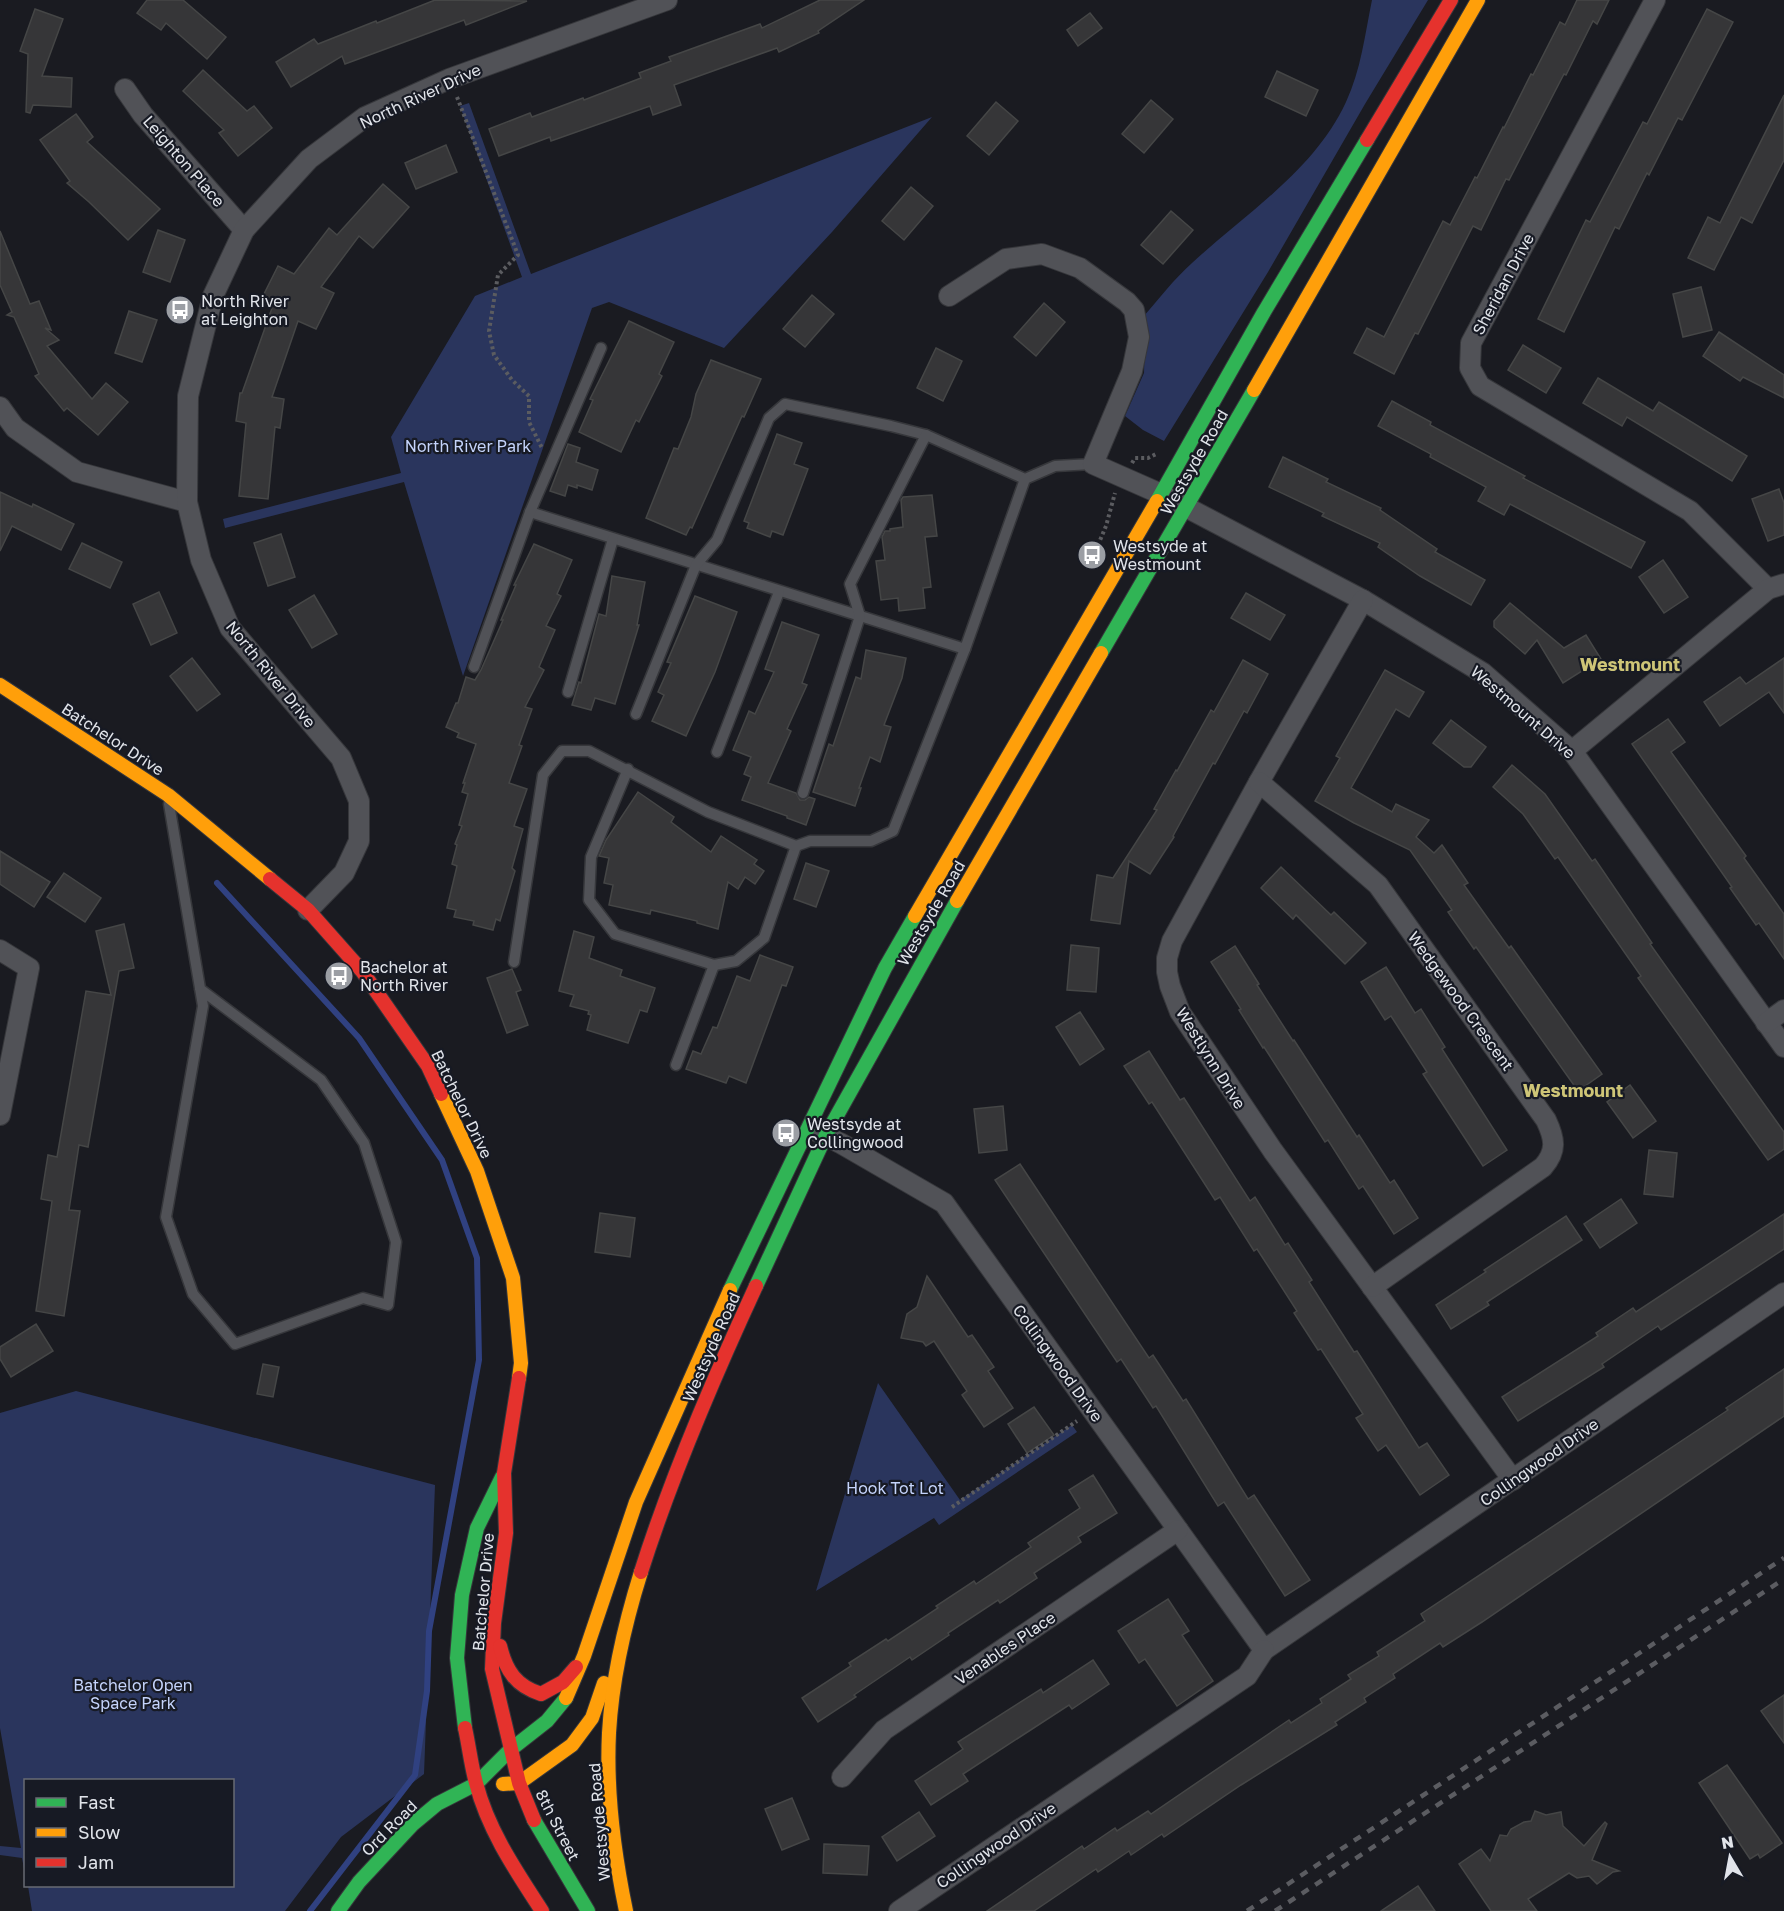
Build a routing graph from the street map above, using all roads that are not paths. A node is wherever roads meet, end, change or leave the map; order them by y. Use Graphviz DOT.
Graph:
graph roads {
  1 [pos="667,0"];
  2 [pos="1451,0"];
  3 [pos="1478,0"];
  4 [pos="1655,0"];
  5 [pos="125,89"];
  6 [pos="244,230"];
  7 [pos="949,296"];
  8 [pos="601,348"];
  9 [pos="0,407"];
  10 [pos="926,435"];
  11 [pos="1093,464"];
  12 [pos="1025,479"];
  13 [pos="1161,494"];
  14 [pos="187,502"];
  15 [pos="1186,507"];
  16 [pos="530,512"];
  17 [pos="613,539"];
  18 [pos="696,565"];
  19 [pos="1776,587"];
  20 [pos="779,592"];
  21 [pos="1363,600"];
  22 [pos="860,616"];
  23 [pos="965,649"];
  24 [pos="474,667"];
  25 [pos="0,686"];
  26 [pos="568,692"];
  27 [pos="636,714"];
  28 [pos="1572,751"];
  29 [pos="717,752"];
  30 [pos="628,769"];
  31 [pos="1259,782"];
  32 [pos="803,793"];
  33 [pos="168,795"];
  34 [pos="796,846"];
  35 [pos="308,910"];
  36 [pos="0,950"];
  37 [pos="514,962"];
  38 [pos="714,965"];
  39 [pos="200,989"];
  40 [pos="1784,1010"];
  41 [pos="1766,1023"];
  42 [pos="1784,1047"];
  43 [pos="676,1065"];
  44 [pos="0,1115"];
  45 [pos="807,1127"];
  46 [pos="826,1135"];
  47 [pos="1372,1287"];
  48 [pos="1784,1293"];
  49 [pos="504,1473"];
  50 [pos="1513,1480"];
  51 [pos="1178,1530"];
  52 [pos="629,1611"];
  53 [pos="494,1623"];
  54 [pos="1264,1650"];
  55 [pos="585,1656"];
  56 [pos="510,1749"];
  57 [pos="842,1776"];
  58 [pos="519,1783"];
  59 [pos="476,1784"];
  60 [pos="338,1911"];
  61 [pos="542,1911"];
  62 [pos="588,1911"];
  63 [pos="626,1911"];
  64 [pos="898,1911"];
  1 -- 6 [label="street, North River Drive"];
  2 -- 13 [label="main road, Westsyde Road"];
  3 -- 15 [label="main road, Westsyde Road"];
  4 -- 19 [label="street, Sheridan Drive"];
  5 -- 6 [label="street, Leighton Place"];
  6 -- 14 [label="street, North River Drive"];
  7 -- 11 [label="street"];
  8 -- 16 [label="lane"];
  9 -- 14 [label="street"];
  10 -- 12 [label="lane"];
  10 -- 18 [label="lane"];
  10 -- 22 [label="lane"];
  11 -- 12 [label="lane"];
  11 -- 13 [label="street, Westmount Drive"];
  12 -- 23 [label="lane"];
  13 -- 15 [label="street, Westmount Drive"];
  13 -- 45 [label="main road, Westsyde Road"];
  14 -- 35 [label="street, North River Drive"];
  15 -- 21 [label="street, Westmount Drive"];
  15 -- 46 [label="main road, Westsyde Road"];
  16 -- 17 [label="lane"];
  16 -- 24 [label="lane"];
  17 -- 18 [label="lane"];
  17 -- 26 [label="lane"];
  18 -- 20 [label="lane"];
  18 -- 27 [label="lane"];
  19 -- 28 [label="street"];
  20 -- 22 [label="lane"];
  20 -- 29 [label="lane"];
  21 -- 28 [label="street, Westmount Drive"];
  21 -- 31 [label="street, Westlynn Drive"];
  22 -- 23 [label="lane"];
  22 -- 32 [label="lane"];
  23 -- 34 [label="lane"];
  25 -- 33 [label="main road, Batchelor Drive"];
  28 -- 41 [label="street, Westmount Drive"];
  30 -- 34 [label="lane"];
  30 -- 37 [label="lane"];
  30 -- 38 [label="lane"];
  31 -- 47 [label="street, Westlynn Drive"];
  31 -- 47 [label="street, Wedgewood Crescent"];
  33 -- 35 [label="main road, Batchelor Drive"];
  33 -- 39 [label="lane"];
  34 -- 38 [label="lane"];
  35 -- 49 [label="main road, Batchelor Drive"];
  36 -- 44 [label="street"];
  38 -- 43 [label="lane"];
  39 -- 39 [label="lane"];
  40 -- 41 [label="street"];
  41 -- 42 [label="street, Westmount Drive"];
  45 -- 46 [label="street, Collingwood Drive"];
  45 -- 55 [label="main road, Westsyde Road"];
  46 -- 51 [label="street, Collingwood Drive"];
  46 -- 52 [label="main road, Westsyde Road"];
  47 -- 50 [label="street, Westlynn Drive"];
  48 -- 50 [label="street, Collingwood Drive"];
  49 -- 53 [label="main road, Batchelor Drive"];
  49 -- 59 [label="main road, Batchelor Drive"];
  50 -- 54 [label="street, Collingwood Drive"];
  51 -- 54 [label="street, Collingwood Drive"];
  51 -- 57 [label="street, Venables Place"];
  52 -- 58 [label="main road"];
  52 -- 63 [label="main road, Westsyde Road"];
  53 -- 55 [label="main road"];
  53 -- 56 [label="main road, Batchelor Drive"];
  54 -- 64 [label="street, Collingwood Drive"];
  55 -- 56 [label="main road, Westsyde Road"];
  56 -- 58 [label="main road, Batchelor Drive"];
  56 -- 59 [label="main road, Westsyde Road"];
  58 -- 59 [label="main road"];
  58 -- 62 [label="main road, 8th Street"];
  59 -- 60 [label="main road, Ord Road"];
  59 -- 61 [label="main road"];
}
